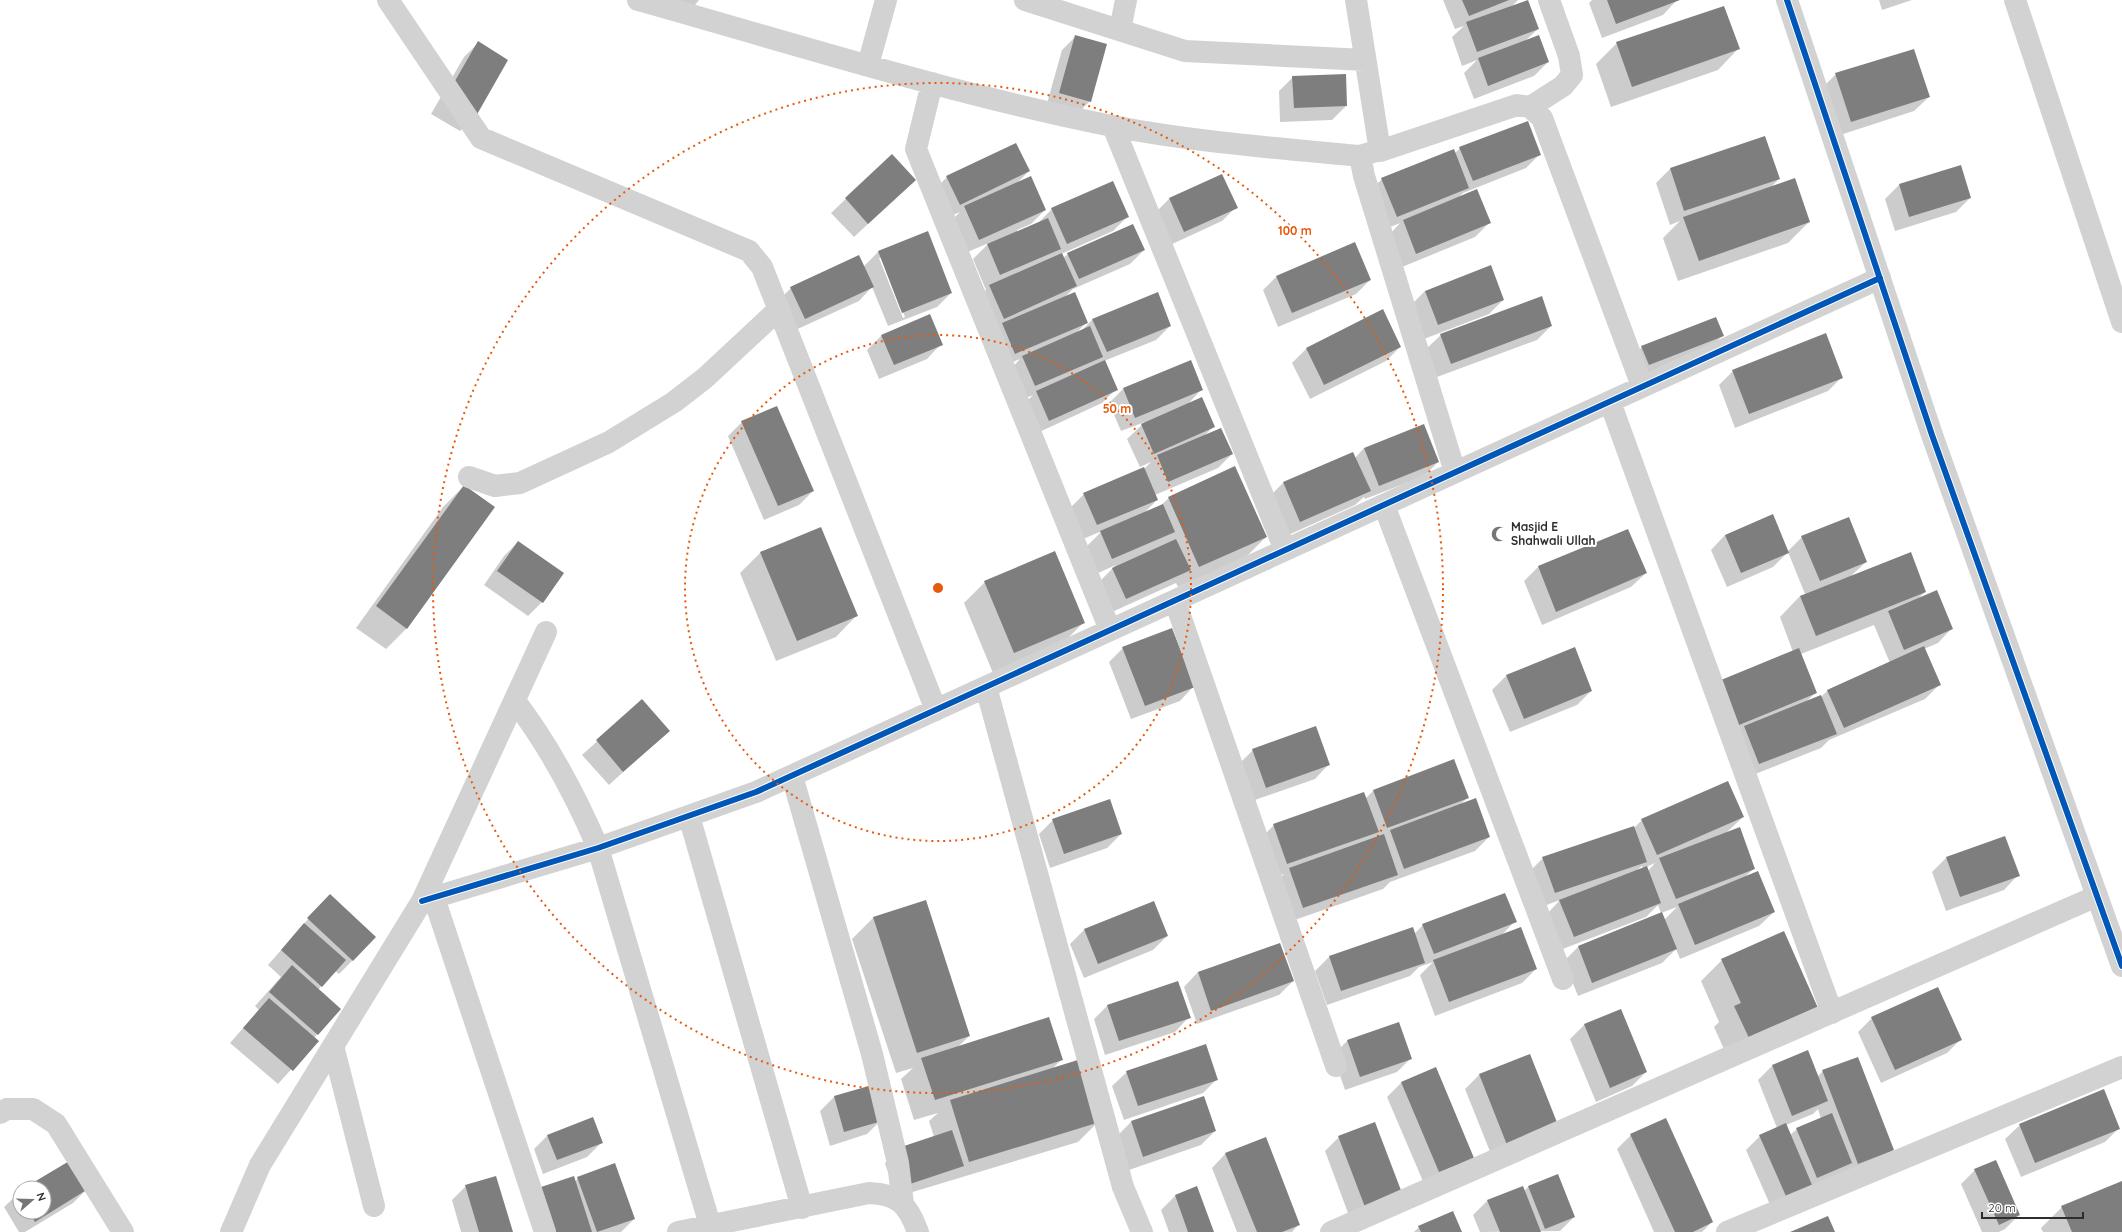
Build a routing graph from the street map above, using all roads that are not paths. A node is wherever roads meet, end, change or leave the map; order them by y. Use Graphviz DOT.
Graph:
graph roads {
  1 [pos="388,0"];
  2 [pos="638,0"];
  3 [pos="886,0"];
  4 [pos="1025,0"];
  5 [pos="1126,0"];
  6 [pos="1356,0"];
  7 [pos="1549,0"];
  8 [pos="1787,0"];
  9 [pos="2015,0"];
  10 [pos="1120,30"];
  11 [pos="1365,60"];
  12 [pos="868,64"];
  13 [pos="932,83"];
  14 [pos="1530,106"];
  15 [pos="1113,126"];
  16 [pos="1370,153"];
  17 [pos="1880,278"];
  18 [pos="778,309"];
  19 [pos="2122,322"];
  20 [pos="1642,386"];
  21 [pos="1610,402"];
  22 [pos="1455,472"];
  23 [pos="469,477"];
  24 [pos="1384,504"];
  25 [pos="1285,550"];
  26 [pos="1175,600"];
  27 [pos="1110,630"];
  28 [pos="546,632"];
  29 [pos="986,687"];
  30 [pos="515,700"];
  31 [pos="936,710"];
  32 [pos="792,776"];
  33 [pos="690,816"];
  34 [pos="598,848"];
  35 [pos="2097,896"];
  36 [pos="428,900"];
  37 [pos="2122,966"];
  38 [pos="1563,979"];
  39 [pos="1832,1013"];
  40 [pos="333,1046"];
  41 [pos="1336,1066"];
  42 [pos="2122,1067"];
  43 [pos="0,1113"];
  44 [pos="903,1204"];
  45 [pos="374,1206"];
  46 [pos="802,1208"];
  47 [pos="710,1225"];
  48 [pos="123,1232"];
  49 [pos="231,1232"];
  50 [pos="544,1232"];
  51 [pos="678,1232"];
  52 [pos="918,1232"];
  53 [pos="1142,1232"];
  54 [pos="1331,1232"];
  55 [pos="1728,1232"];
  1 -- 18 [label="street"];
  2 -- 12 [label="street"];
  3 -- 12 [label="street"];
  4 -- 10 [label="street"];
  5 -- 10 [label="street"];
  6 -- 11 [label="street"];
  7 -- 14 [label="street"];
  8 -- 17 [label="street"];
  9 -- 19 [label="street"];
  10 -- 11 [label="street"];
  11 -- 16 [label="street"];
  12 -- 13 [label="street"];
  13 -- 15 [label="street"];
  13 -- 27 [label="street"];
  14 -- 16 [label="street"];
  14 -- 20 [label="street"];
  15 -- 16 [label="street"];
  15 -- 25 [label="street"];
  16 -- 22 [label="street"];
  17 -- 20 [label="street"];
  17 -- 35 [label="street"];
  18 -- 23 [label="street"];
  18 -- 31 [label="street"];
  20 -- 21 [label="street"];
  21 -- 22 [label="street"];
  21 -- 39 [label="street"];
  22 -- 24 [label="street"];
  24 -- 25 [label="street"];
  24 -- 38 [label="street"];
  25 -- 26 [label="street"];
  26 -- 27 [label="street"];
  26 -- 41 [label="street"];
  27 -- 29 [label="street"];
  28 -- 30 [label="street"];
  29 -- 31 [label="street"];
  29 -- 53 [label="street"];
  30 -- 34 [label="street"];
  30 -- 36 [label="street"];
  31 -- 32 [label="street"];
  32 -- 33 [label="street"];
  32 -- 44 [label="street"];
  33 -- 34 [label="street"];
  33 -- 46 [label="street"];
  34 -- 36 [label="street"];
  34 -- 47 [label="street"];
  35 -- 37 [label="street"];
  35 -- 39 [label="street"];
  36 -- 40 [label="street"];
  36 -- 50 [label="street"];
  39 -- 54 [label="street"];
  40 -- 45 [label="street"];
  40 -- 49 [label="street"];
  42 -- 55 [label="street"];
  43 -- 48 [label="street"];
  44 -- 46 [label="street"];
  44 -- 52 [label="street"];
  46 -- 47 [label="street"];
  47 -- 51 [label="street"];
}
